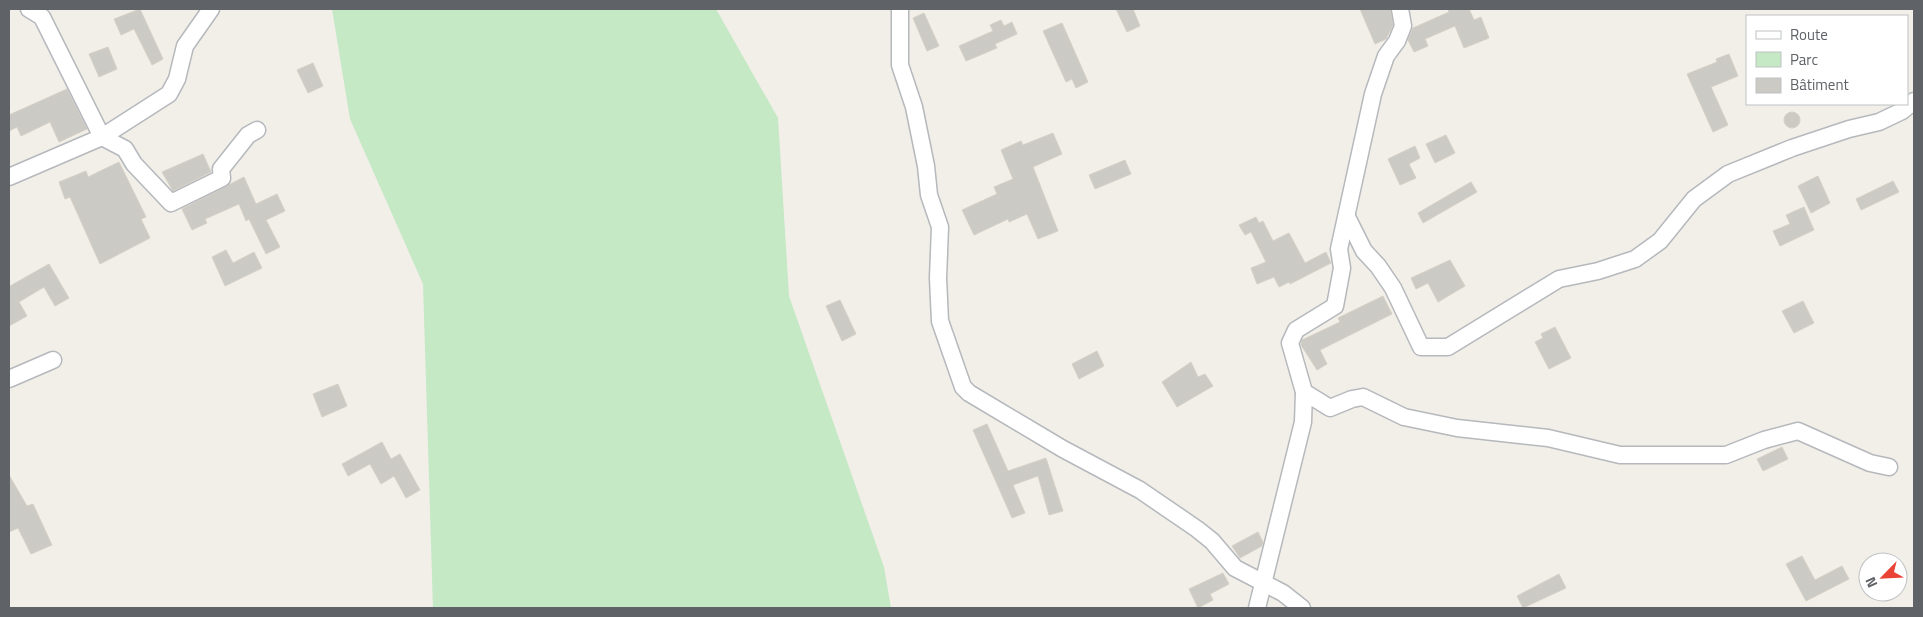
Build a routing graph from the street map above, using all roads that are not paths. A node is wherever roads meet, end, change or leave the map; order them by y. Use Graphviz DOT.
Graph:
graph roads {
  1 [pos="29,9"];
  2 [pos="211,9"];
  3 [pos="900,9"];
  4 [pos="1400,9"];
  5 [pos="1914,101"];
  6 [pos="257,130"];
  7 [pos="102,137"];
  8 [pos="9,177"];
  9 [pos="1347,217"];
  10 [pos="53,360"];
  11 [pos="9,378"];
  12 [pos="1304,392"];
  13 [pos="1889,467"];
  14 [pos="1270,556"];
  15 [pos="1263,583"];
  16 [pos="1283,593"];
  17 [pos="1257,608"];
  18 [pos="1302,608"];
  1 -- 7 [label="street"];
  2 -- 7 [label="street"];
  3 -- 15 [label="street"];
  4 -- 9 [label="street"];
  5 -- 9 [label="street"];
  6 -- 7 [label="street"];
  7 -- 8 [label="street"];
  9 -- 12 [label="street"];
  10 -- 11 [label="street"];
  12 -- 13 [label="street"];
  12 -- 14 [label="street"];
  14 -- 15 [label="street"];
  14 -- 16 [label="street"];
  15 -- 16 [label="street"];
  15 -- 17 [label="street"];
  16 -- 18 [label="street"];
}
